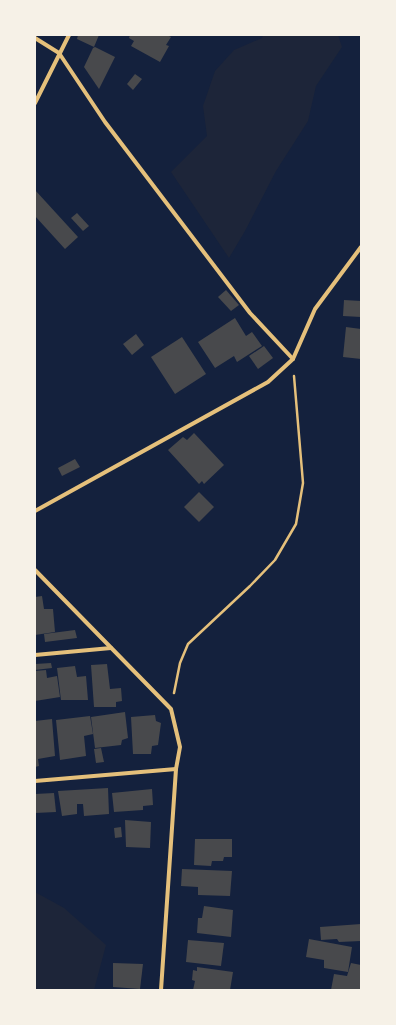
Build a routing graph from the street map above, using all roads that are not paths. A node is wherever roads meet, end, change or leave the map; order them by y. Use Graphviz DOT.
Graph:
graph roads {
  1 [pos="68,35"];
  2 [pos="35,38"];
  3 [pos="59,52"];
  4 [pos="35,103"];
  5 [pos="361,247"];
  6 [pos="293,359"];
  7 [pos="35,511"];
  8 [pos="35,570"];
  9 [pos="111,648"];
  10 [pos="35,655"];
  11 [pos="176,769"];
  12 [pos="35,781"];
  13 [pos="161,990"];
  1 -- 3 [label="street"];
  2 -- 3 [label="street"];
  3 -- 4 [label="street"];
  3 -- 6 [label="street"];
  5 -- 6 [label="street"];
  6 -- 7 [label="street"];
  8 -- 9 [label="street"];
  9 -- 10 [label="street"];
  9 -- 11 [label="street"];
  11 -- 12 [label="street"];
  11 -- 13 [label="street"];
}
